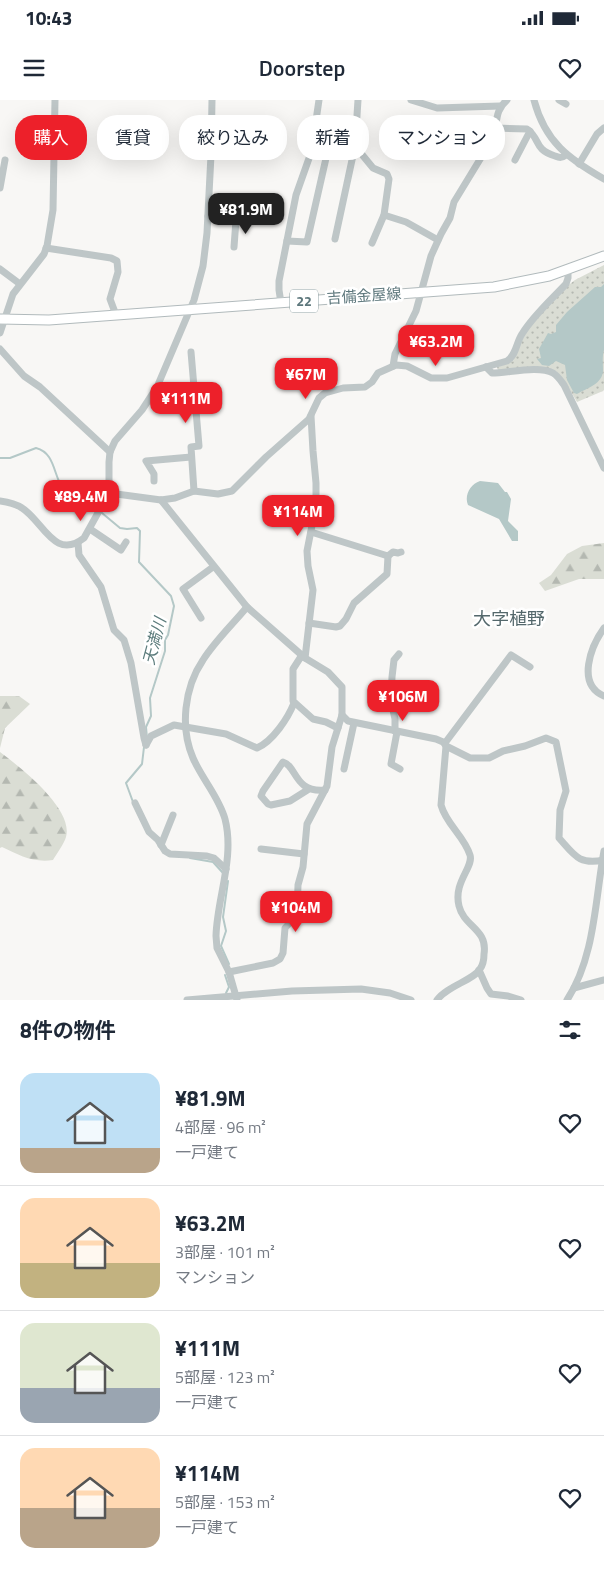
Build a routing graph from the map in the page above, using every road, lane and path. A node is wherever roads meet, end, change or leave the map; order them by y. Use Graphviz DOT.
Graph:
graph roads {
  1 [pos="55,100"];
  2 [pos="212,100"];
  3 [pos="319,100"];
  4 [pos="358,100"];
  5 [pos="411,100"];
  6 [pos="465,100"];
  7 [pos="506,100"];
  8 [pos="534,100"];
  9 [pos="558,100"];
  10 [pos="566,104"];
  11 [pos="500,106"];
  12 [pos="464,108"];
  13 [pos="317,115"];
  14 [pos="357,115"];
  15 [pos="498,115"];
  16 [pos="505,128"];
  17 [pos="604,128"];
  18 [pos="530,131"];
  19 [pos="566,155"];
  20 [pos="5,160"];
  21 [pos="308,160"];
  22 [pos="326,160"];
  23 [pos="352,160"];
  24 [pos="366,160"];
  25 [pos="480,160"];
  26 [pos="515,160"];
  27 [pos="579,164"];
  28 [pos="604,179"];
  29 [pos="0,188"];
  30 [pos="257,214"];
  31 [pos="384,215"];
  32 [pos="208,216"];
  33 [pos="236,220"];
  34 [pos="335,239"];
  35 [pos="438,240"];
  36 [pos="287,241"];
  37 [pos="372,243"];
  38 [pos="234,247"];
  39 [pos="46,248"];
  40 [pos="604,256"];
  41 [pos="0,269"];
  42 [pos="568,270"];
  43 [pos="20,284"];
  44 [pos="421,292"];
  45 [pos="282,303"];
  46 [pos="190,310"];
  47 [pos="116,315"];
  48 [pos="2,319"];
  49 [pos="0,333"];
  50 [pos="0,349"];
  51 [pos="191,352"];
  52 [pos="393,366"];
  53 [pos="486,367"];
  54 [pos="311,416"];
  55 [pos="110,452"];
  56 [pos="191,457"];
  57 [pos="604,468"];
  58 [pos="154,481"];
  59 [pos="194,491"];
  60 [pos="109,493"];
  61 [pos="161,500"];
  62 [pos="0,501"];
  63 [pos="90,529"];
  64 [pos="310,532"];
  65 [pos="78,542"];
  66 [pos="126,542"];
  67 [pos="401,552"];
  68 [pos="388,556"];
  69 [pos="213,567"];
  70 [pos="247,608"];
  71 [pos="201,618"];
  72 [pos="309,623"];
  73 [pos="604,628"];
  74 [pos="400,654"];
  75 [pos="304,656"];
  76 [pos="530,667"];
  77 [pos="604,696"];
  78 [pos="294,703"];
  79 [pos="342,715"];
  80 [pos="354,723"];
  81 [pos="185,726"];
  82 [pos="338,728"];
  83 [pos="396,732"];
  84 [pos="446,745"];
  85 [pos="344,769"];
  86 [pos="400,770"];
  87 [pos="309,789"];
  88 [pos="325,790"];
  89 [pos="135,803"];
  90 [pos="173,815"];
  91 [pos="161,845"];
  92 [pos="262,850"];
  93 [pos="604,851"];
  94 [pos="304,854"];
  95 [pos="603,860"];
  96 [pos="226,870"];
  97 [pos="480,970"];
  98 [pos="228,972"];
  99 [pos="604,980"];
  100 [pos="574,988"];
  101 [pos="236,998"];
  102 [pos="187,1000"];
  103 [pos="411,1000"];
  104 [pos="437,1000"];
  105 [pos="521,1000"];
  106 [pos="567,1000"];
  1 -- 39 [label="street"];
  2 -- 32 [label="street"];
  3 -- 13 [label="street"];
  4 -- 14 [label="street"];
  5 -- 12 [label="street"];
  6 -- 12 [label="street"];
  7 -- 11 [label="street"];
  8 -- 19 [label="street"];
  9 -- 10 [label="street"];
  11 -- 12 [label="street"];
  11 -- 15 [label="street"];
  16 -- 18 [label="street"];
  17 -- 27 [label="street"];
  18 -- 19 [label="street"];
  18 -- 26 [label="street"];
  19 -- 27 [label="street"];
  20 -- 29 [label="street"];
  21 -- 36 [label="street"];
  22 -- 36 [label="street"];
  23 -- 34 [label="street"];
  24 -- 31 [label="street"];
  25 -- 35 [label="street"];
  27 -- 28 [label="street"];
  30 -- 33 [label="street"];
  31 -- 35 [label="street"];
  31 -- 37 [label="street"];
  32 -- 33 [label="street"];
  32 -- 46 [label="street"];
  33 -- 38 [label="street"];
  35 -- 44 [label="street"];
  36 -- 45 [label="street"];
  39 -- 43 [label="street"];
  39 -- 47 [label="street"];
  40 -- 42 [label="main road, 吉備金屋線 / 22"];
  41 -- 43 [label="street"];
  42 -- 44 [label="main road, 吉備金屋線 / 22"];
  42 -- 53 [label="street"];
  43 -- 48 [label="street"];
  44 -- 45 [label="main road, 吉備金屋線 / 22"];
  44 -- 52 [label="street"];
  45 -- 46 [label="main road, 吉備金屋線 / 22"];
  46 -- 47 [label="main road, 吉備金屋線 / 22"];
  46 -- 55 [label="street"];
  47 -- 48 [label="main road, 吉備金屋線 / 22"];
  48 -- 49 [label="street"];
  50 -- 55 [label="street"];
  51 -- 56 [label="street"];
  52 -- 53 [label="street"];
  52 -- 54 [label="street"];
  53 -- 57 [label="street"];
  54 -- 59 [label="street"];
  54 -- 64 [label="street"];
  55 -- 60 [label="street"];
  56 -- 58 [label="street"];
  56 -- 59 [label="street"];
  59 -- 61 [label="street"];
  60 -- 61 [label="street"];
  60 -- 63 [label="street"];
  61 -- 69 [label="street"];
  62 -- 65 [label="street"];
  63 -- 65 [label="street"];
  63 -- 66 [label="street"];
  64 -- 68 [label="street"];
  64 -- 72 [label="street"];
  65 -- 81 [label="street"];
  67 -- 68 [label="street"];
  68 -- 72 [label="street"];
  69 -- 70 [label="street"];
  69 -- 71 [label="street"];
  70 -- 75 [label="street"];
  70 -- 81 [label="street"];
  72 -- 75 [label="street"];
  73 -- 77 [label="street"];
  74 -- 83 [label="street"];
  75 -- 78 [label="street"];
  75 -- 79 [label="street"];
  76 -- 84 [label="street"];
  78 -- 81 [label="street"];
  78 -- 82 [label="street"];
  79 -- 80 [label="street"];
  79 -- 82 [label="street"];
  80 -- 83 [label="street"];
  80 -- 85 [label="street"];
  81 -- 96 [label="street"];
  82 -- 88 [label="street"];
  83 -- 84 [label="street"];
  83 -- 86 [label="street"];
  84 -- 95 [label="street"];
  84 -- 97 [label="street"];
  87 -- 87 [label="street"];
  87 -- 88 [label="street"];
  88 -- 94 [label="street"];
  89 -- 91 [label="street"];
  90 -- 91 [label="street"];
  91 -- 96 [label="street"];
  92 -- 94 [label="street"];
  93 -- 95 [label="street"];
  94 -- 98 [label="street"];
  95 -- 100 [label="street"];
  96 -- 98 [label="street"];
  97 -- 104 [label="street"];
  97 -- 105 [label="street"];
  98 -- 101 [label="street"];
  99 -- 100 [label="street"];
  100 -- 106 [label="street"];
  101 -- 102 [label="street"];
  101 -- 103 [label="street"];
}
